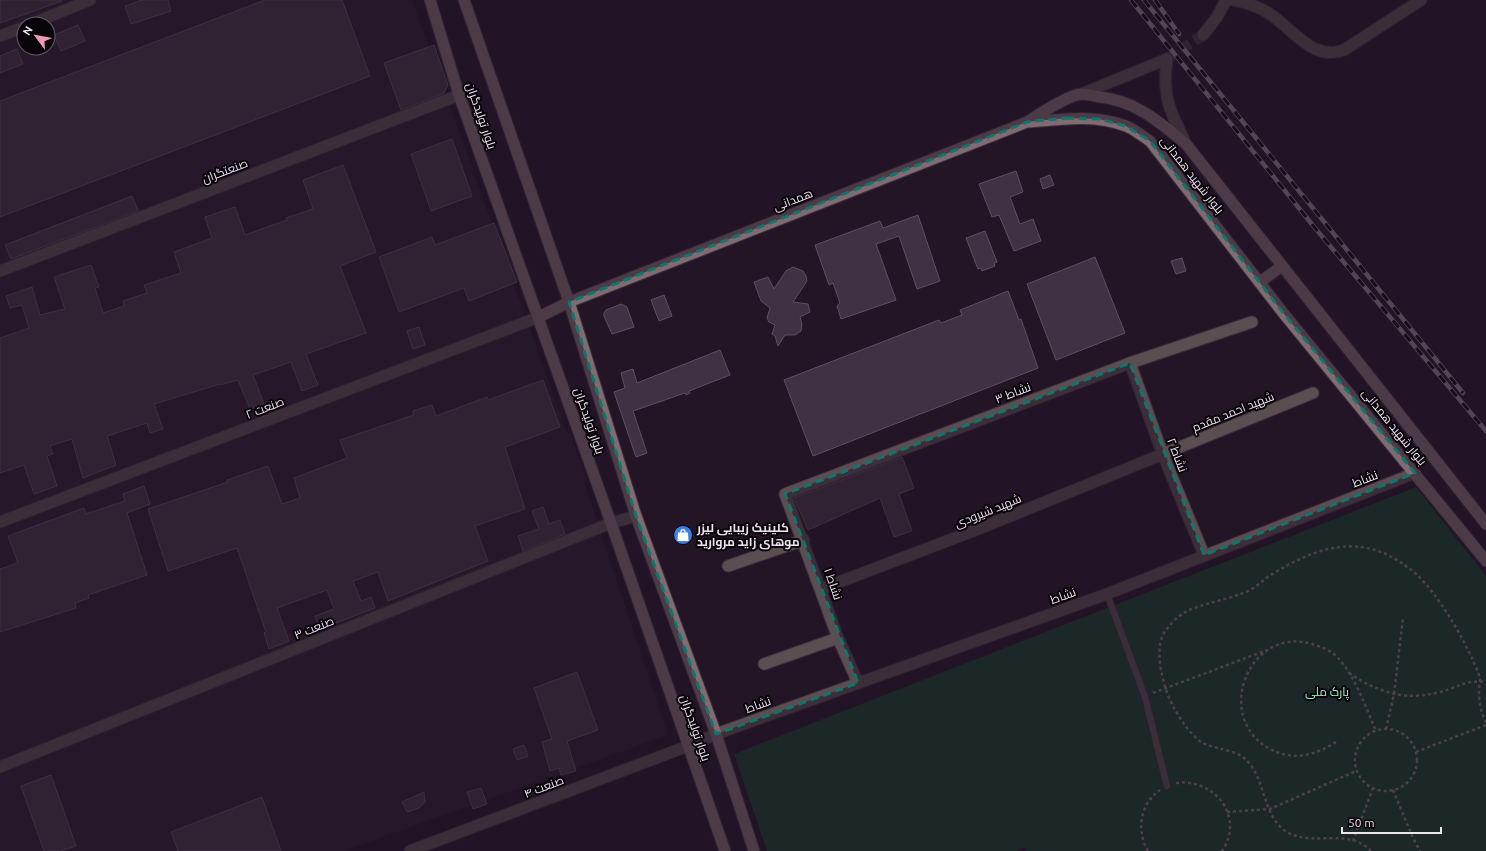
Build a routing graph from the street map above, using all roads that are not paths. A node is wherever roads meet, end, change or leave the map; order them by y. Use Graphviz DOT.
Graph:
graph roads {
  1 [pos="90,0"];
  2 [pos="430,0"];
  3 [pos="464,0"];
  4 [pos="1226,0"];
  5 [pos="1233,0"];
  6 [pos="1421,0"];
  7 [pos="51,16"];
  8 [pos="16,30"];
  9 [pos="1202,35"];
  10 [pos="0,36"];
  11 [pos="1081,94"];
  12 [pos="459,95"];
  13 [pos="1027,122"];
  14 [pos="1186,144"];
  15 [pos="1282,266"];
  16 [pos="0,271"];
  17 [pos="1260,282"];
  18 [pos="569,302"];
  19 [pos="539,317"];
  20 [pos="1252,322"];
  21 [pos="1130,363"];
  22 [pos="1313,393"];
  23 [pos="1163,454"];
  24 [pos="1415,473"];
  25 [pos="785,494"];
  26 [pos="636,516"];
  27 [pos="0,522"];
  28 [pos="611,523"];
  29 [pos="1486,524"];
  30 [pos="804,540"];
  31 [pos="1204,556"];
  32 [pos="1486,561"];
  33 [pos="728,566"];
  34 [pos="821,589"];
  35 [pos="1107,594"];
  36 [pos="838,638"];
  37 [pos="764,664"];
  38 [pos="858,683"];
  39 [pos="716,734"];
  40 [pos="688,746"];
  41 [pos="0,767"];
  42 [pos="1167,786"];
  43 [pos="410,851"];
  44 [pos="725,851"];
  45 [pos="754,851"];
  1 -- 7 [label="street"];
  2 -- 12 [label="main road, بلوار تولیدگران"];
  3 -- 18 [label="main road, بلوار تولیدگران"];
  4 -- 9 [label="street"];
  5 -- 6 [label="street"];
  8 -- 10 [label="street"];
  11 -- 13 [label="main road, بلوار شهید همدانی"];
  11 -- 14 [label="main road, بلوار شهید همدانی"];
  11 -- 14 [label="street"];
  12 -- 16 [label="street, صنعتگران"];
  12 -- 19 [label="main road, بلوار تولیدگران"];
  13 -- 17 [label="main road, بلوار شهید همدانی"];
  13 -- 18 [label="main road, همدانی"];
  14 -- 15 [label="main road, بلوار شهید همدانی"];
  15 -- 17 [label="main road"];
  15 -- 29 [label="main road, بلوار شهید همدانی"];
  17 -- 24 [label="main road, بلوار شهید همدانی"];
  18 -- 19 [label="main road, همدانی"];
  18 -- 26 [label="main road, بلوار تولیدگران"];
  19 -- 27 [label="street, صنعت ۲"];
  19 -- 28 [label="main road, بلوار تولیدگران"];
  20 -- 21 [label="street, نشاط ۳"];
  21 -- 23 [label="street, نشاط ۲"];
  21 -- 25 [label="street, نشاط ۳"];
  22 -- 23 [label="street, شهید احمد مقدم"];
  23 -- 31 [label="street, نشاط ۲"];
  23 -- 34 [label="street, شهید شیرودی"];
  24 -- 31 [label="street, نشاط"];
  24 -- 32 [label="main road, بلوار شهید همدانی"];
  25 -- 30 [label="street, نشاط ۱"];
  26 -- 28 [label="street, صنعت ۳"];
  26 -- 39 [label="main road, بلوار تولیدگران"];
  28 -- 40 [label="main road, بلوار تولیدگران"];
  28 -- 41 [label="street, صنعت ۳"];
  30 -- 33 [label="street"];
  30 -- 34 [label="street, نشاط ۱"];
  31 -- 35 [label="street, نشاط"];
  34 -- 36 [label="street, نشاط ۱"];
  35 -- 38 [label="street, نشاط"];
  35 -- 42 [label="lane"];
  36 -- 37 [label="street"];
  36 -- 38 [label="street, نشاط ۱"];
  38 -- 39 [label="street, نشاط"];
  39 -- 40 [label="street, نشاط"];
  39 -- 45 [label="main road, بلوار تولیدگران"];
  40 -- 43 [label="street, صنعت ۴"];
  40 -- 44 [label="main road, بلوار تولیدگران"];
}
